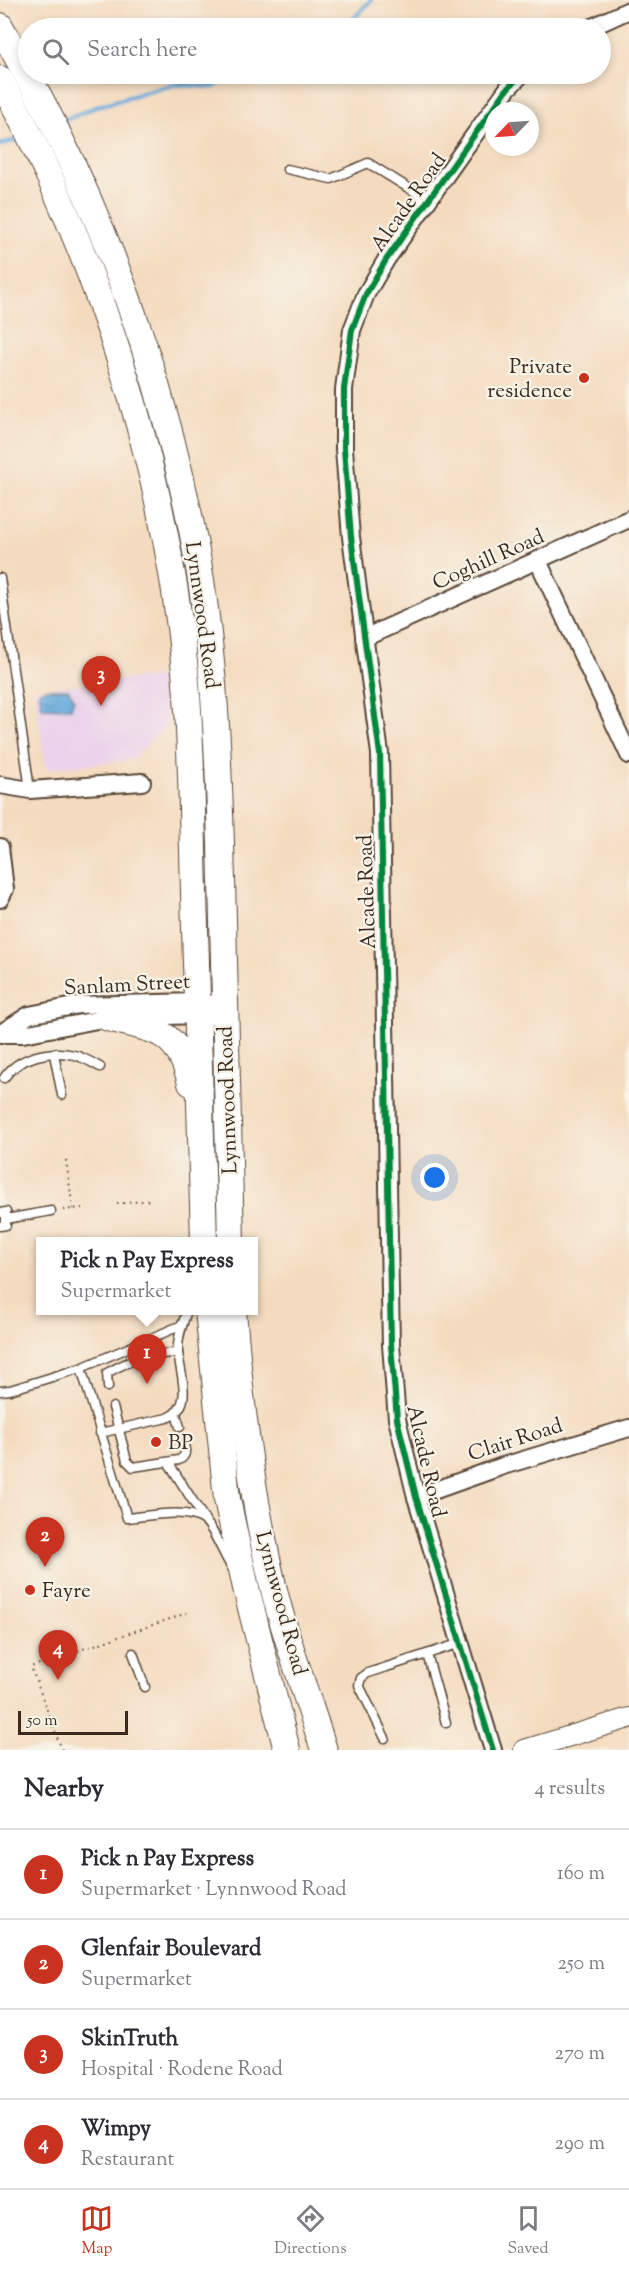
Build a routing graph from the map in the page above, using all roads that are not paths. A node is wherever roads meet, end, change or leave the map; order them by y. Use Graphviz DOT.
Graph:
graph roads {
  1 [pos="629,10"];
  2 [pos="611,18"];
  3 [pos="0,26"];
  4 [pos="18,59"];
  5 [pos="0,79"];
  6 [pos="32,84"];
  7 [pos="512,84"];
  8 [pos="287,169"];
  9 [pos="428,200"];
  10 [pos="629,519"];
  11 [pos="538,561"];
  12 [pos="0,578"];
  13 [pos="364,638"];
  14 [pos="629,755"];
  15 [pos="142,782"];
  16 [pos="1,789"];
  17 [pos="30,790"];
  18 [pos="0,847"];
  19 [pos="0,900"];
  20 [pos="197,1009"];
  21 [pos="225,1012"];
  22 [pos="108,1018"];
  23 [pos="1,1033"];
  24 [pos="54,1054"];
  25 [pos="100,1067"];
  26 [pos="4,1078"];
  27 [pos="62,1095"];
  28 [pos="199,1118"];
  29 [pos="51,1211"];
  30 [pos="4,1219"];
  31 [pos="204,1237"];
  32 [pos="231,1237"];
  33 [pos="186,1315"];
  34 [pos="208,1315"];
  35 [pos="233,1315"];
  36 [pos="182,1325"];
  37 [pos="178,1353"];
  38 [pos="81,1368"];
  39 [pos="108,1387"];
  40 [pos="0,1391"];
  41 [pos="113,1407"];
  42 [pos="176,1414"];
  43 [pos="180,1427"];
  44 [pos="629,1428"];
  45 [pos="118,1429"];
  46 [pos="100,1433"];
  47 [pos="184,1445"];
  48 [pos="168,1462"];
  49 [pos="416,1497"];
  50 [pos="207,1523"];
  51 [pos="246,1588"];
  52 [pos="460,1643"];
  53 [pos="133,1653"];
  54 [pos="427,1654"];
  55 [pos="145,1687"];
  56 [pos="629,1718"];
  57 [pos="446,1723"];
  58 [pos="385,1738"];
  59 [pos="287,1750"];
  60 [pos="324,1750"];
  61 [pos="493,1750"];
  62 [pos="524,1750"];
  1 -- 2 [label="street"];
  3 -- 4 [label="main road, Lynnwood Road"];
  5 -- 20 [label="main road, Lynnwood Road"];
  6 -- 21 [label="main road, Lynnwood Road"];
  7 -- 9 [label="street, Alcade Road"];
  8 -- 9 [label="lane"];
  9 -- 13 [label="street, Alcade Road"];
  10 -- 11 [label="street, Coghill Road"];
  11 -- 13 [label="street, Coghill Road"];
  11 -- 14 [label="street"];
  12 -- 17 [label="lane"];
  13 -- 49 [label="street, Alcade Road"];
  15 -- 17 [label="street"];
  16 -- 17 [label="street"];
  18 -- 19 [label="street"];
  20 -- 21 [label="street, Sanlam Street"];
  20 -- 22 [label="street, Sanlam Street"];
  20 -- 23 [label="street, Sanlam Street"];
  20 -- 28 [label="main road, Lynnwood Road"];
  21 -- 32 [label="main road, Lynnwood Road"];
  22 -- 23 [label="street, Sanlam Street"];
  22 -- 28 [label="main road"];
  24 -- 25 [label="lane"];
  24 -- 26 [label="lane"];
  24 -- 27 [label="lane"];
  28 -- 31 [label="main road, Lynnwood Road"];
  29 -- 30 [label="lane"];
  33 -- 36 [label="lane"];
  34 -- 51 [label="main road, Lynnwood Road"];
  35 -- 60 [label="main road, Lynnwood Road"];
  36 -- 37 [label="lane"];
  36 -- 38 [label="lane"];
  37 -- 39 [label="lane"];
  37 -- 42 [label="lane"];
  38 -- 40 [label="lane"];
  38 -- 46 [label="lane"];
  41 -- 45 [label="lane"];
  42 -- 43 [label="lane"];
  42 -- 45 [label="lane"];
  44 -- 49 [label="street, Clair Road"];
  45 -- 46 [label="lane"];
  45 -- 48 [label="lane"];
  46 -- 50 [label="lane"];
  47 -- 48 [label="lane"];
  48 -- 50 [label="lane"];
  49 -- 52 [label="street, Alcade Road"];
  50 -- 51 [label="lane"];
  51 -- 59 [label="main road, Lynnwood Road"];
  52 -- 54 [label="lane"];
  52 -- 61 [label="street, Alcade Road"];
  53 -- 55 [label="lane"];
  54 -- 57 [label="lane"];
  54 -- 58 [label="lane"];
  56 -- 62 [label="street"];
}
